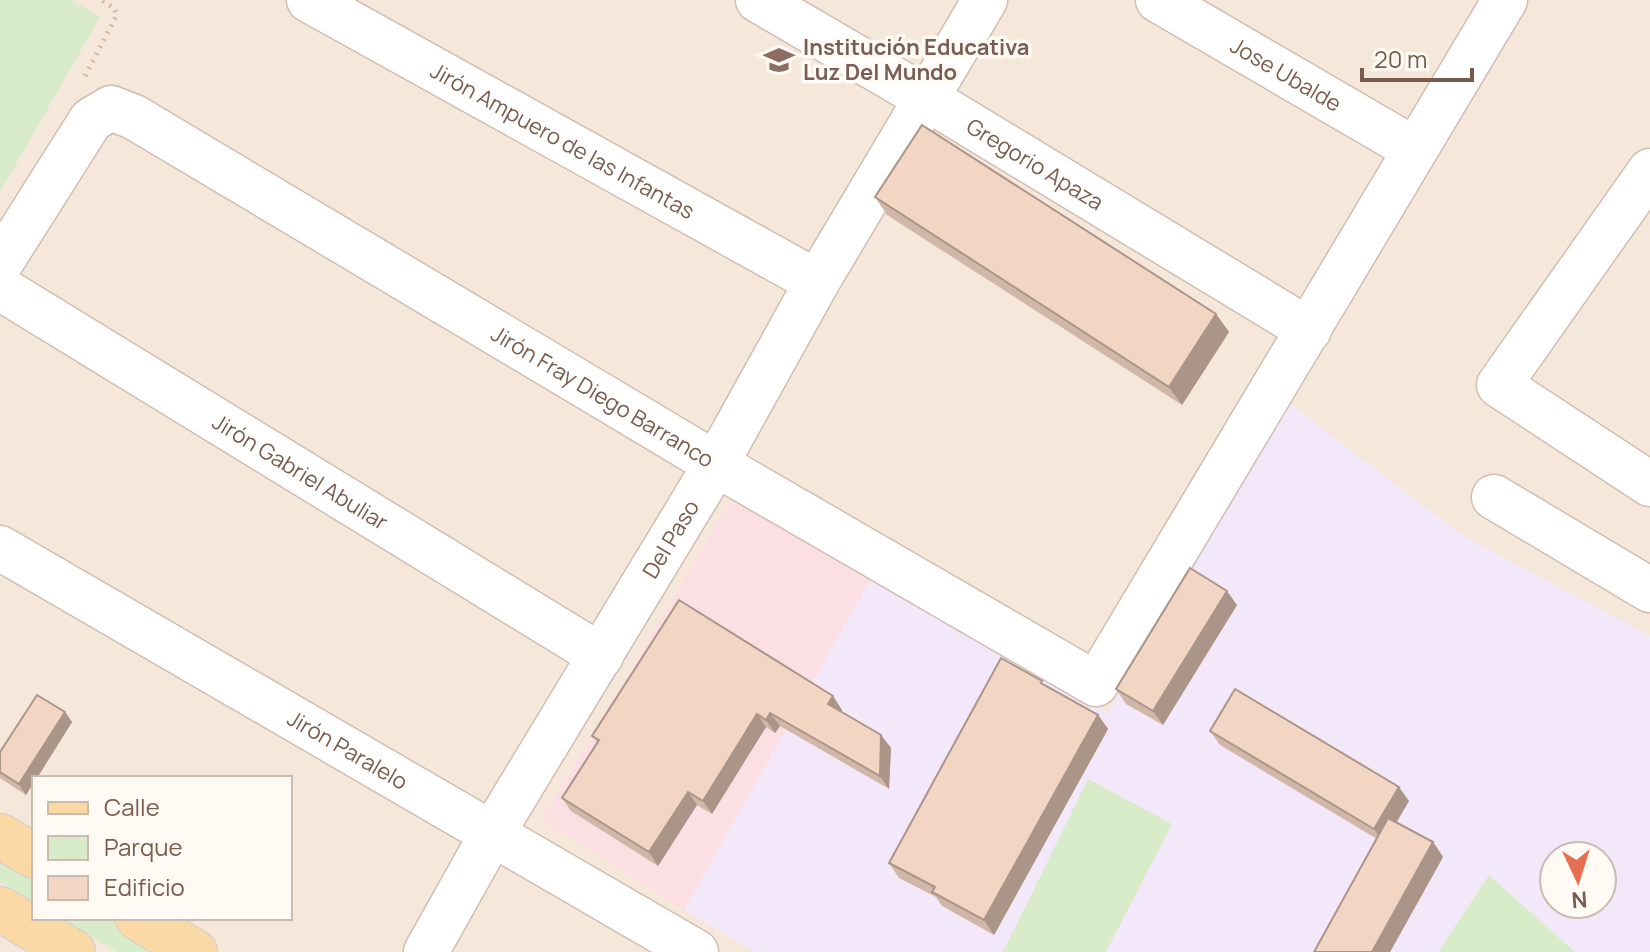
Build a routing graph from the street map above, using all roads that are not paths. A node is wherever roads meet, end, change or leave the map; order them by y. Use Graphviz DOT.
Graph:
graph roads {
  1 [pos="309,0"];
  2 [pos="758,0"];
  3 [pos="985,0"];
  4 [pos="1158,0"];
  5 [pos="1505,0"];
  6 [pos="926,98"];
  7 [pos="1414,149"];
  8 [pos="1650,171"];
  9 [pos="0,264"];
  10 [pos="817,282"];
  11 [pos="0,288"];
  12 [pos="1309,330"];
  13 [pos="716,464"];
  14 [pos="1650,484"];
  15 [pos="1494,497"];
  16 [pos="0,548"];
  17 [pos="1650,590"];
  18 [pos="601,656"];
  19 [pos="492,834"];
  20 [pos="0,836"];
  21 [pos="32,855"];
  22 [pos="0,909"];
  23 [pos="141,920"];
  24 [pos="73,952"];
  25 [pos="195,952"];
  26 [pos="426,952"];
  27 [pos="696,952"];
  1 -- 10 [label="street, Jirón Ampuero de las Infantas"];
  2 -- 6 [label="street, Gregorio Apaza"];
  3 -- 6 [label="street, Del Paso"];
  4 -- 7 [label="street, Jose Ubalde"];
  5 -- 7 [label="street"];
  6 -- 10 [label="street, Del Paso"];
  6 -- 12 [label="street, Gregorio Apaza"];
  7 -- 12 [label="street"];
  8 -- 14 [label="street"];
  9 -- 13 [label="street, Jirón Fray Diego Barranco"];
  10 -- 13 [label="street, Del Paso"];
  11 -- 18 [label="street, Jirón Gabriel Abuliar"];
  12 -- 13 [label="street, Jirón Fray Diego Barranco"];
  13 -- 18 [label="street, Del Paso"];
  15 -- 17 [label="street"];
  16 -- 19 [label="street, Jirón Paralelo"];
  18 -- 19 [label="street, Del Paso"];
  19 -- 26 [label="street, Del Paso"];
  19 -- 27 [label="street, Jirón Paralelo"];
  20 -- 21 [label="main road"];
  22 -- 24 [label="main road"];
  23 -- 25 [label="main road"];
}
